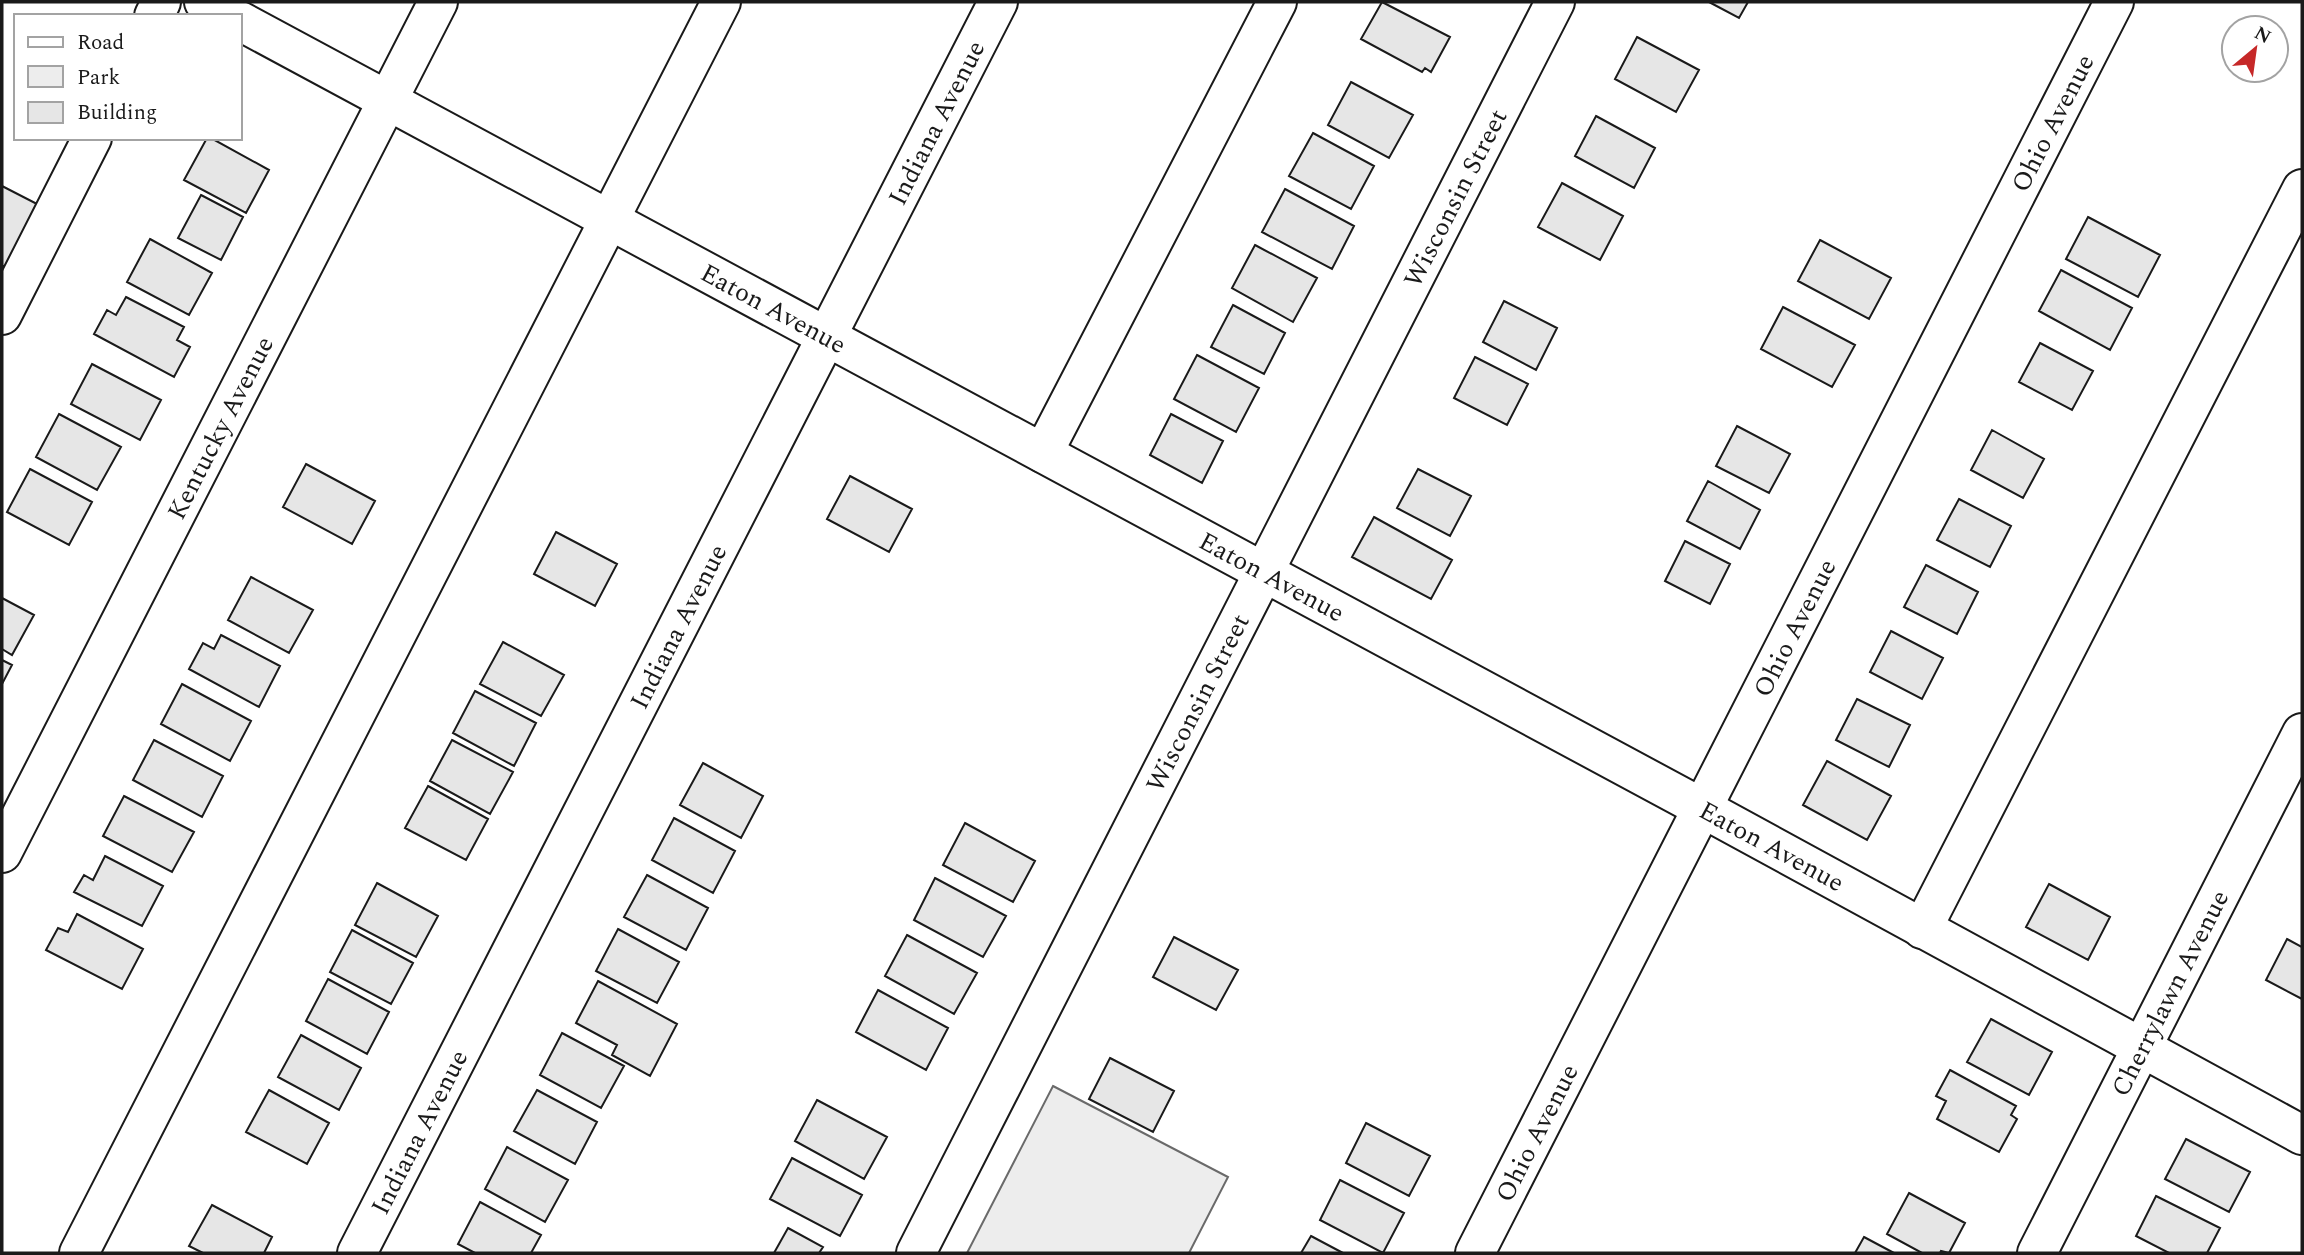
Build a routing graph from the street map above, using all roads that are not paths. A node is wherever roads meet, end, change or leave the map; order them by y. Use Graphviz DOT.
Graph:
graph roads {
  1 [pos="204,2"];
  2 [pos="438,2"];
  3 [pos="722,2"];
  4 [pos="998,2"];
  5 [pos="1276,2"];
  6 [pos="1555,2"];
  7 [pos="2114,2"];
  8 [pos="226,14"];
  9 [pos="242,22"];
  10 [pos="388,100"];
  11 [pos="91,140"];
  12 [pos="2302,189"];
  13 [pos="610,220"];
  14 [pos="2,315"];
  15 [pos="828,336"];
  16 [pos="1043,453"];
  17 [pos="1263,573"];
  18 [pos="2302,733"];
  19 [pos="1704,809"];
  20 [pos="2,853"];
  21 [pos="1922,929"];
  22 [pos="2141,1049"];
  23 [pos="2302,1135"];
  24 [pos="79,1253"];
  25 [pos="357,1253"];
  26 [pos="916,1253"];
  27 [pos="1475,1253"];
  28 [pos="2037,1253"];
  1 -- 8 [label="street"];
  2 -- 10 [label="street, Kentucky Avenue"];
  3 -- 13 [label="street"];
  4 -- 15 [label="street, Indiana Avenue"];
  5 -- 16 [label="street"];
  6 -- 17 [label="street, Wisconsin Street"];
  7 -- 19 [label="street, Ohio Avenue"];
  9 -- 10 [label="street, Eaton Avenue"];
  10 -- 13 [label="street, Eaton Avenue"];
  10 -- 20 [label="street, Kentucky Avenue"];
  11 -- 14 [label="street"];
  12 -- 21 [label="street"];
  13 -- 15 [label="street, Eaton Avenue"];
  13 -- 24 [label="street"];
  15 -- 16 [label="street, Eaton Avenue"];
  15 -- 25 [label="street, Indiana Avenue"];
  16 -- 17 [label="street, Eaton Avenue"];
  17 -- 19 [label="street, Eaton Avenue"];
  17 -- 26 [label="street, Wisconsin Street"];
  18 -- 22 [label="street, Cherrylawn Avenue"];
  19 -- 21 [label="street, Eaton Avenue"];
  19 -- 27 [label="street, Ohio Avenue"];
  21 -- 22 [label="street, Eaton Avenue"];
  22 -- 23 [label="street, Eaton Avenue"];
  22 -- 28 [label="street, Cherrylawn Avenue"];
}
